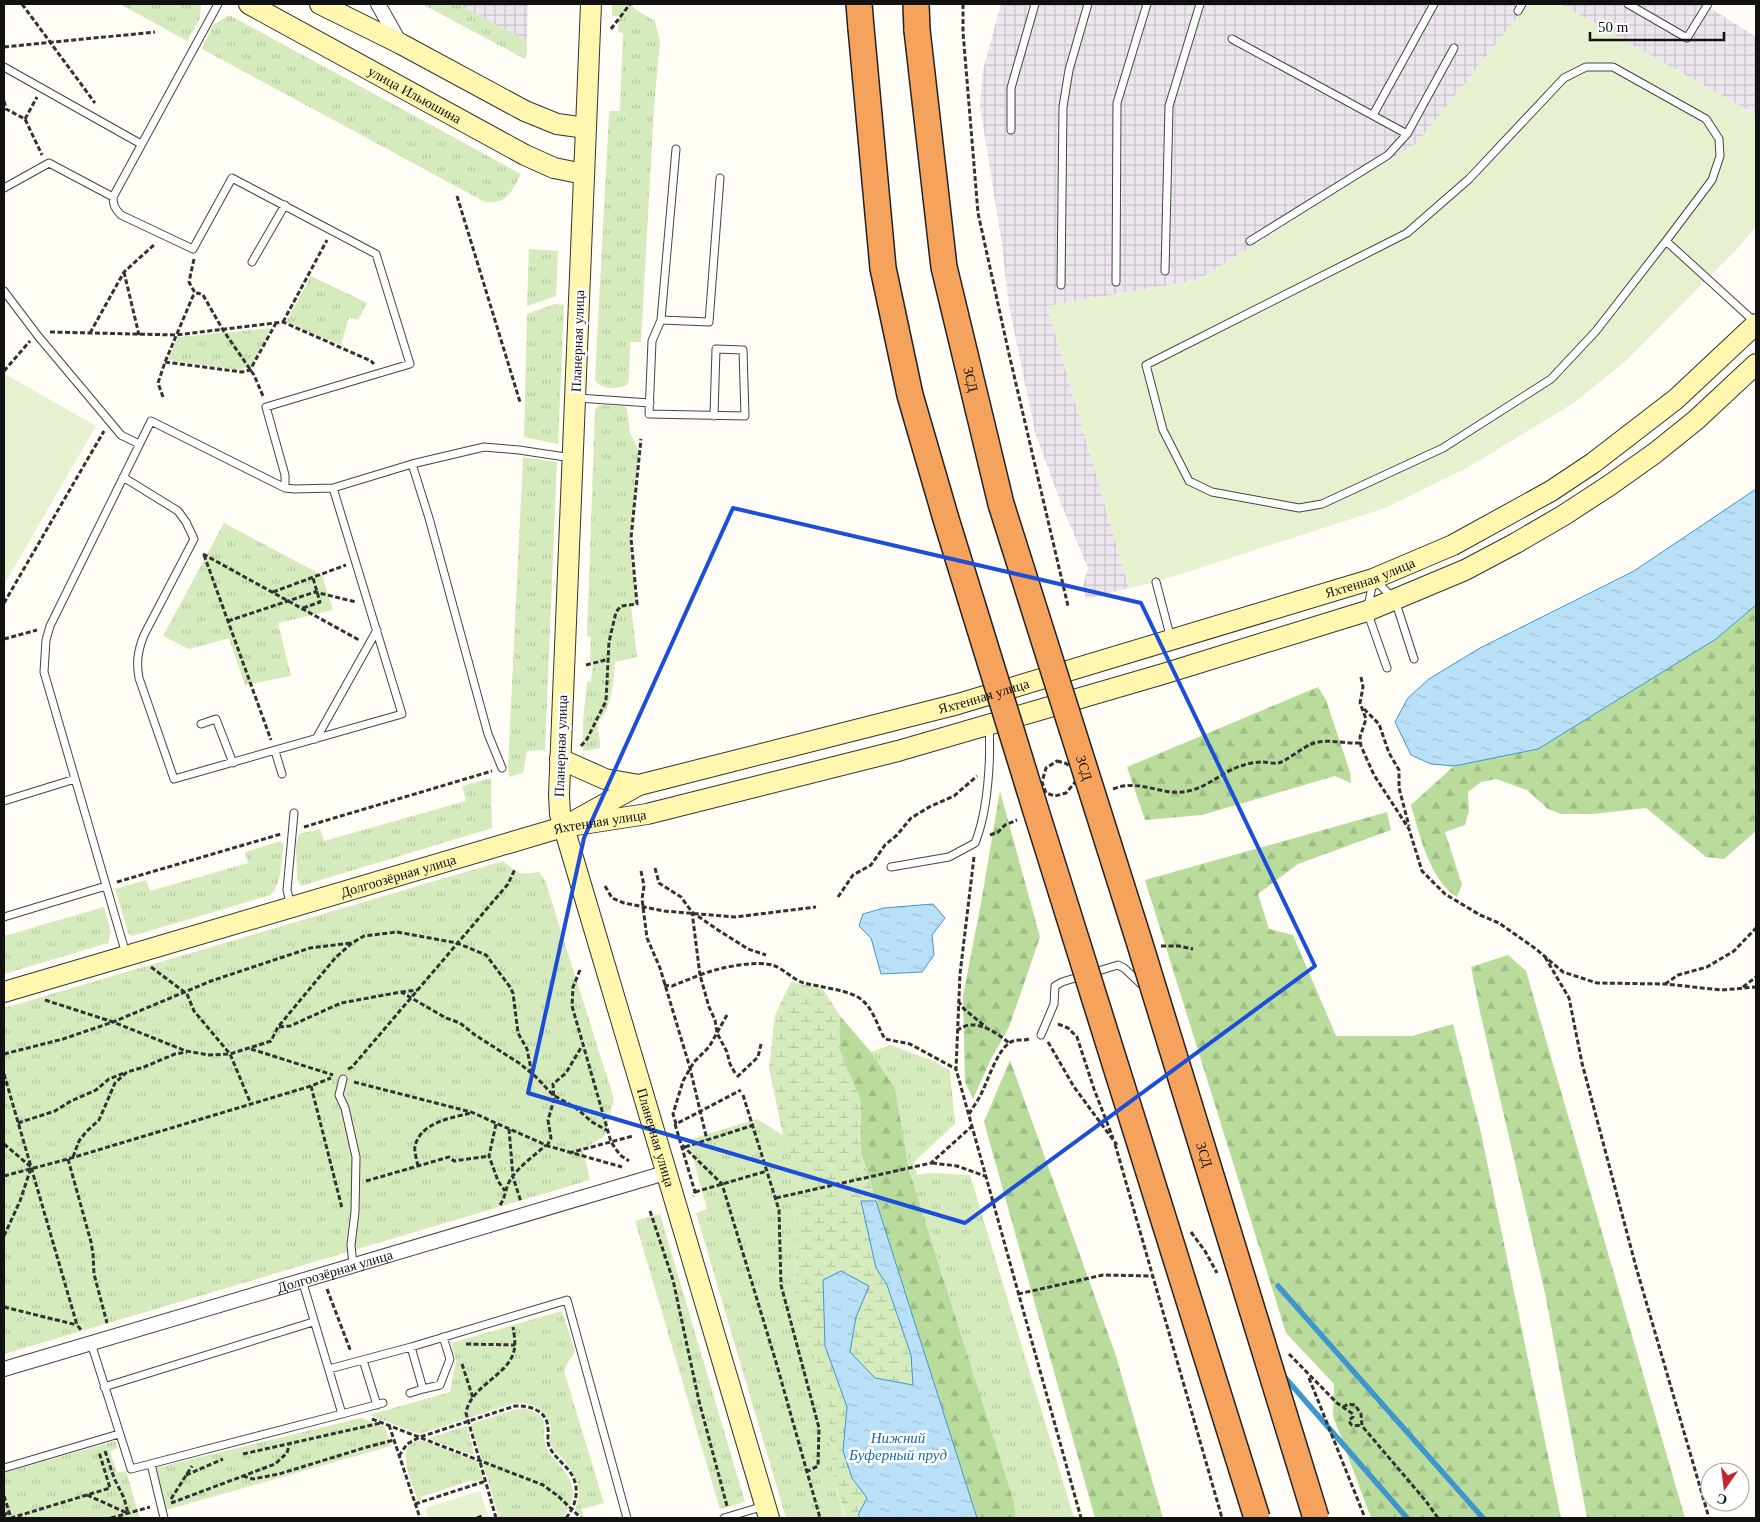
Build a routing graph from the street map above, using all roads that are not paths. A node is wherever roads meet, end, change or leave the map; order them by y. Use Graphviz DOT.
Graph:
graph roads {
  1 [pos="218,4"];
  2 [pos="248,4"];
  3 [pos="320,4"];
  4 [pos="378,4"];
  5 [pos="591,4"];
  6 [pos="860,4"];
  7 [pos="916,4"];
  8 [pos="1035,4"];
  9 [pos="1088,4"];
  10 [pos="1147,4"];
  11 [pos="1200,4"];
  12 [pos="1434,4"];
  13 [pos="1628,4"];
  14 [pos="1708,4"];
  15 [pos="1232,39"];
  16 [pos="401,44"];
  17 [pos="1454,48"];
  18 [pos="4,67"];
  19 [pos="1372,115"];
  20 [pos="586,128"];
  21 [pos="1010,130"];
  22 [pos="1407,134"];
  23 [pos="141,144"];
  24 [pos="676,149"];
  25 [pos="584,174"];
  26 [pos="720,178"];
  27 [pos="4,188"];
  28 [pos="113,197"];
  29 [pos="285,205"];
  30 [pos="1250,241"];
  31 [pos="1666,241"];
  32 [pos="252,262"];
  33 [pos="1165,271"];
  34 [pos="1116,282"];
  35 [pos="1061,285"];
  36 [pos="4,291"];
  37 [pos="662,320"];
  38 [pos="1756,324"];
  39 [pos="1756,364"];
  40 [pos="576,398"];
  41 [pos="650,404"];
  42 [pos="714,416"];
  43 [pos="139,444"];
  44 [pos="572,458"];
  45 [pos="412,464"];
  46 [pos="123,476"];
  47 [pos="284,488"];
  48 [pos="333,488"];
  49 [pos="1373,579"];
  50 [pos="1156,582"];
  51 [pos="1395,600"];
  52 [pos="1367,611"];
  53 [pos="377,630"];
  54 [pos="1171,640"];
  55 [pos="1414,659"];
  56 [pos="1388,668"];
  57 [pos="201,724"];
  58 [pos="989,726"];
  59 [pos="316,739"];
  60 [pos="275,751"];
  61 [pos="560,759"];
  62 [pos="233,762"];
  63 [pos="502,768"];
  64 [pos="282,774"];
  65 [pos="75,779"];
  66 [pos="639,785"];
  67 [pos="4,801"];
  68 [pos="294,813"];
  69 [pos="563,827"];
  70 [pos="891,867"];
  71 [pos="106,886"];
  72 [pos="291,907"];
  73 [pos="4,917"];
  74 [pos="126,955"];
  75 [pos="9,991"];
  76 [pos="1042,1035"];
  77 [pos="339,1077"];
  78 [pos="665,1173"];
  79 [pos="1226,1242"];
  80 [pos="353,1265"];
  81 [pos="302,1280"];
  82 [pos="314,1322"];
  83 [pos="444,1341"];
  84 [pos="90,1343"];
  85 [pos="411,1347"];
  86 [pos="363,1360"];
  87 [pos="4,1369"];
  88 [pos="329,1369"];
  89 [pos="104,1387"];
  90 [pos="423,1389"];
  91 [pos="410,1393"];
  92 [pos="342,1414"];
  93 [pos="119,1434"];
  94 [pos="151,1464"];
  95 [pos="4,1468"];
  96 [pos="767,1512"];
  97 [pos="727,1517"];
  98 [pos="164,1518"];
  99 [pos="627,1518"];
  100 [pos="1257,1518"];
  101 [pos="1316,1518"];
  1 -- 23 [label="lane"];
  2 -- 25 [label="main road, улица Ильюшина"];
  3 -- 16 [label="main road"];
  4 -- 16 [label="street"];
  5 -- 20 [label="main road, Планерная улица"];
  6 -- 100 [label="highway, bridge"];
  7 -- 101 [label="highway, ЗСД, bridge"];
  8 -- 21 [label="lane"];
  9 -- 35 [label="lane"];
  10 -- 34 [label="lane"];
  11 -- 33 [label="lane"];
  12 -- 19 [label="lane"];
  13 -- 14 [label="lane"];
  15 -- 19 [label="lane"];
  16 -- 20 [label="main road"];
  17 -- 22 [label="lane"];
  18 -- 23 [label="lane"];
  19 -- 22 [label="lane"];
  20 -- 25 [label="main road, Планерная улица"];
  22 -- 30 [label="lane"];
  23 -- 28 [label="lane"];
  24 -- 37 [label="lane"];
  25 -- 40 [label="main road, Планерная улица"];
  26 -- 37 [label="lane"];
  27 -- 28 [label="lane"];
  28 -- 29 [label="lane"];
  29 -- 32 [label="lane"];
  29 -- 47 [label="lane"];
  31 -- 31 [label="lane"];
  31 -- 38 [label="lane"];
  36 -- 43 [label="lane"];
  37 -- 41 [label="lane"];
  38 -- 49 [label="main road, Яхтенная улица"];
  39 -- 51 [label="main road, Яхтенная улица"];
  40 -- 41 [label="lane"];
  40 -- 44 [label="main road, Планерная улица"];
  41 -- 42 [label="lane"];
  42 -- 42 [label="lane"];
  43 -- 46 [label="lane"];
  43 -- 47 [label="lane"];
  44 -- 45 [label="lane"];
  44 -- 61 [label="main road, Планерная улица"];
  45 -- 48 [label="lane"];
  45 -- 63 [label="lane"];
  46 -- 62 [label="lane"];
  46 -- 65 [label="lane"];
  47 -- 48 [label="lane"];
  48 -- 53 [label="lane"];
  49 -- 51 [label="lane"];
  49 -- 52 [label="lane"];
  49 -- 54 [label="main road, Яхтенная улица"];
  50 -- 54 [label="lane"];
  51 -- 52 [label="main road, Яхтенная улица"];
  51 -- 55 [label="lane"];
  52 -- 56 [label="lane"];
  52 -- 58 [label="main road, Яхтенная улица"];
  53 -- 59 [label="lane"];
  53 -- 59 [label="lane"];
  54 -- 66 [label="main road, Яхтенная улица"];
  57 -- 62 [label="lane"];
  58 -- 69 [label="main road, Яхтенная улица"];
  58 -- 70 [label="lane"];
  59 -- 60 [label="lane"];
  60 -- 62 [label="lane"];
  60 -- 64 [label="lane"];
  61 -- 66 [label="main road"];
  61 -- 69 [label="main road, Планерная улица"];
  65 -- 67 [label="lane"];
  65 -- 71 [label="lane"];
  66 -- 69 [label="main road, Яхтенная улица"];
  68 -- 72 [label="lane"];
  69 -- 72 [label="main road, Долгоозёрная улица"];
  69 -- 78 [label="main road, Планерная улица"];
  71 -- 73 [label="lane"];
  71 -- 74 [label="lane"];
  72 -- 74 [label="main road, Долгоозёрная улица"];
  74 -- 75 [label="main road, Долгоозёрная улица"];
  76 -- 79 [label="lane"];
  77 -- 80 [label="lane"];
  78 -- 80 [label="street, Долгоозёрная улица"];
  78 -- 96 [label="main road, Планерная улица"];
  80 -- 81 [label="street, Долгоозёрная улица"];
  81 -- 82 [label="lane"];
  81 -- 84 [label="street, Долгоозёрная улица"];
  82 -- 88 [label="lane"];
  82 -- 89 [label="lane"];
  83 -- 85 [label="lane"];
  83 -- 90 [label="lane"];
  83 -- 99 [label="lane"];
  84 -- 87 [label="street, Долгоозёрная улица"];
  84 -- 89 [label="lane"];
  85 -- 86 [label="lane"];
  85 -- 90 [label="lane"];
  86 -- 88 [label="lane"];
  86 -- 92 [label="lane"];
  88 -- 92 [label="lane"];
  89 -- 93 [label="lane"];
  90 -- 91 [label="lane"];
  92 -- 94 [label="lane"];
  93 -- 94 [label="lane"];
  93 -- 95 [label="lane"];
  94 -- 98 [label="lane"];
  96 -- 97 [label="lane"];
}
